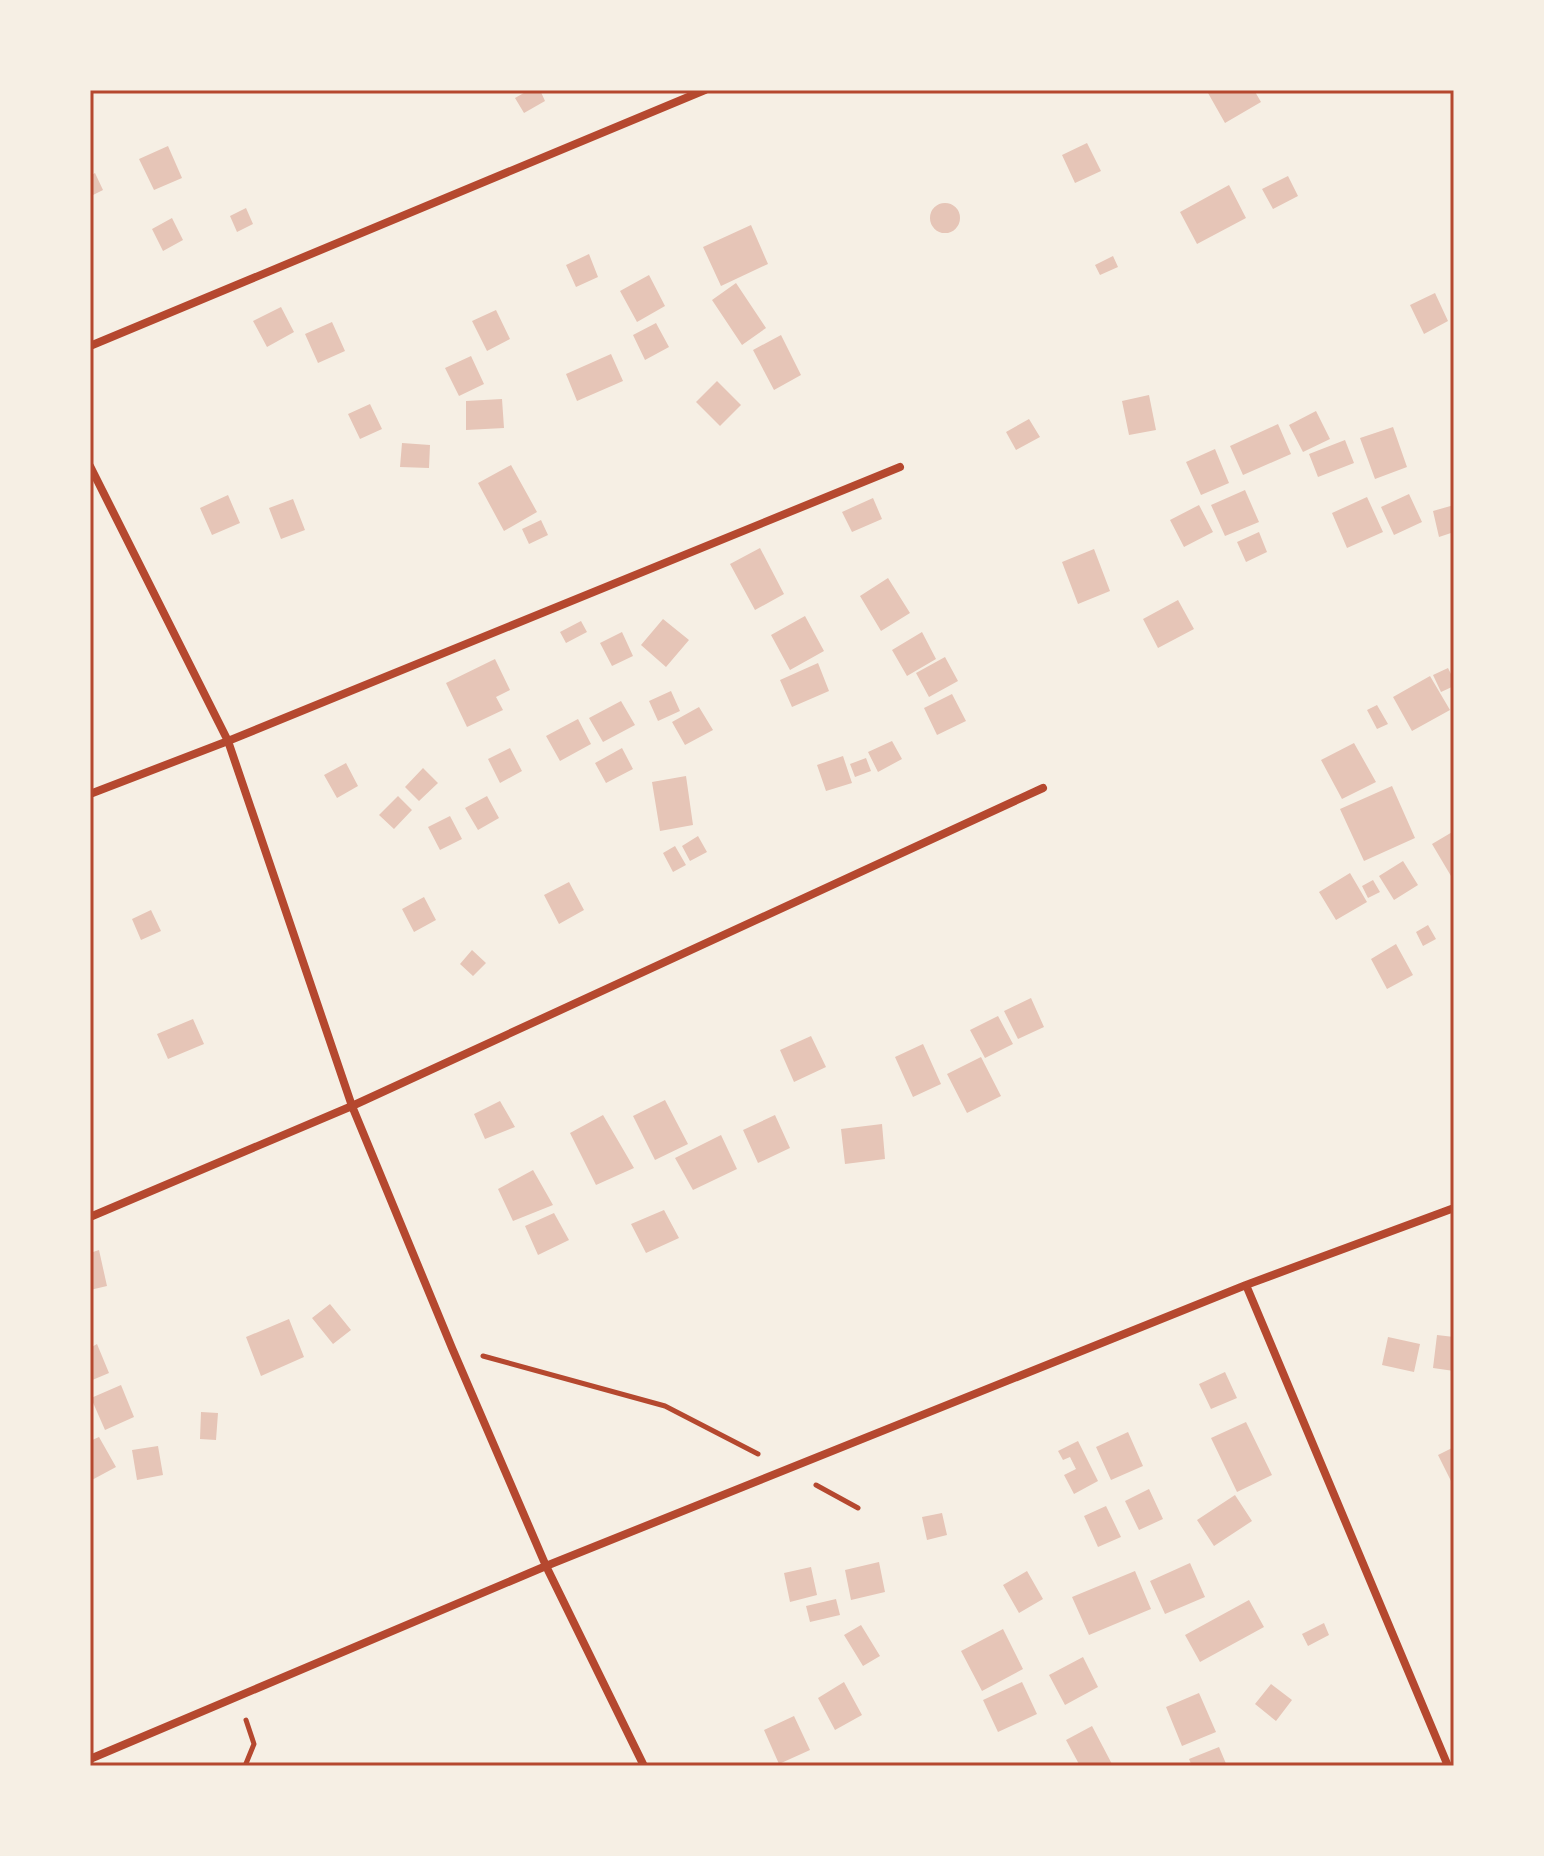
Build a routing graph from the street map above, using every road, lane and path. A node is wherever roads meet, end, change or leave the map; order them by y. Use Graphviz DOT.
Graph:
graph roads {
  1 [pos="705,90"];
  2 [pos="90,346"];
  3 [pos="90,466"];
  4 [pos="900,467"];
  5 [pos="228,741"];
  6 [pos="1043,788"];
  7 [pos="90,794"];
  8 [pos="352,1106"];
  9 [pos="1454,1208"];
  10 [pos="90,1217"];
  11 [pos="1246,1285"];
  12 [pos="452,1348"];
  13 [pos="787,1469"];
  14 [pos="858,1508"];
  15 [pos="546,1566"];
  16 [pos="238,1697"];
  17 [pos="90,1759"];
  18 [pos="245,1766"];
  19 [pos="644,1766"];
  20 [pos="1448,1766"];
  1 -- 2 [label="street"];
  3 -- 5 [label="street"];
  4 -- 5 [label="street"];
  5 -- 7 [label="street"];
  5 -- 8 [label="street"];
  6 -- 8 [label="street"];
  8 -- 10 [label="street"];
  8 -- 12 [label="street"];
  9 -- 11 [label="street"];
  11 -- 13 [label="street"];
  11 -- 20 [label="street"];
  12 -- 13 [label="path"];
  12 -- 15 [label="street"];
  13 -- 14 [label="path"];
  13 -- 15 [label="street"];
  15 -- 16 [label="street"];
  15 -- 19 [label="street"];
  16 -- 17 [label="street"];
  16 -- 18 [label="path"];
}
